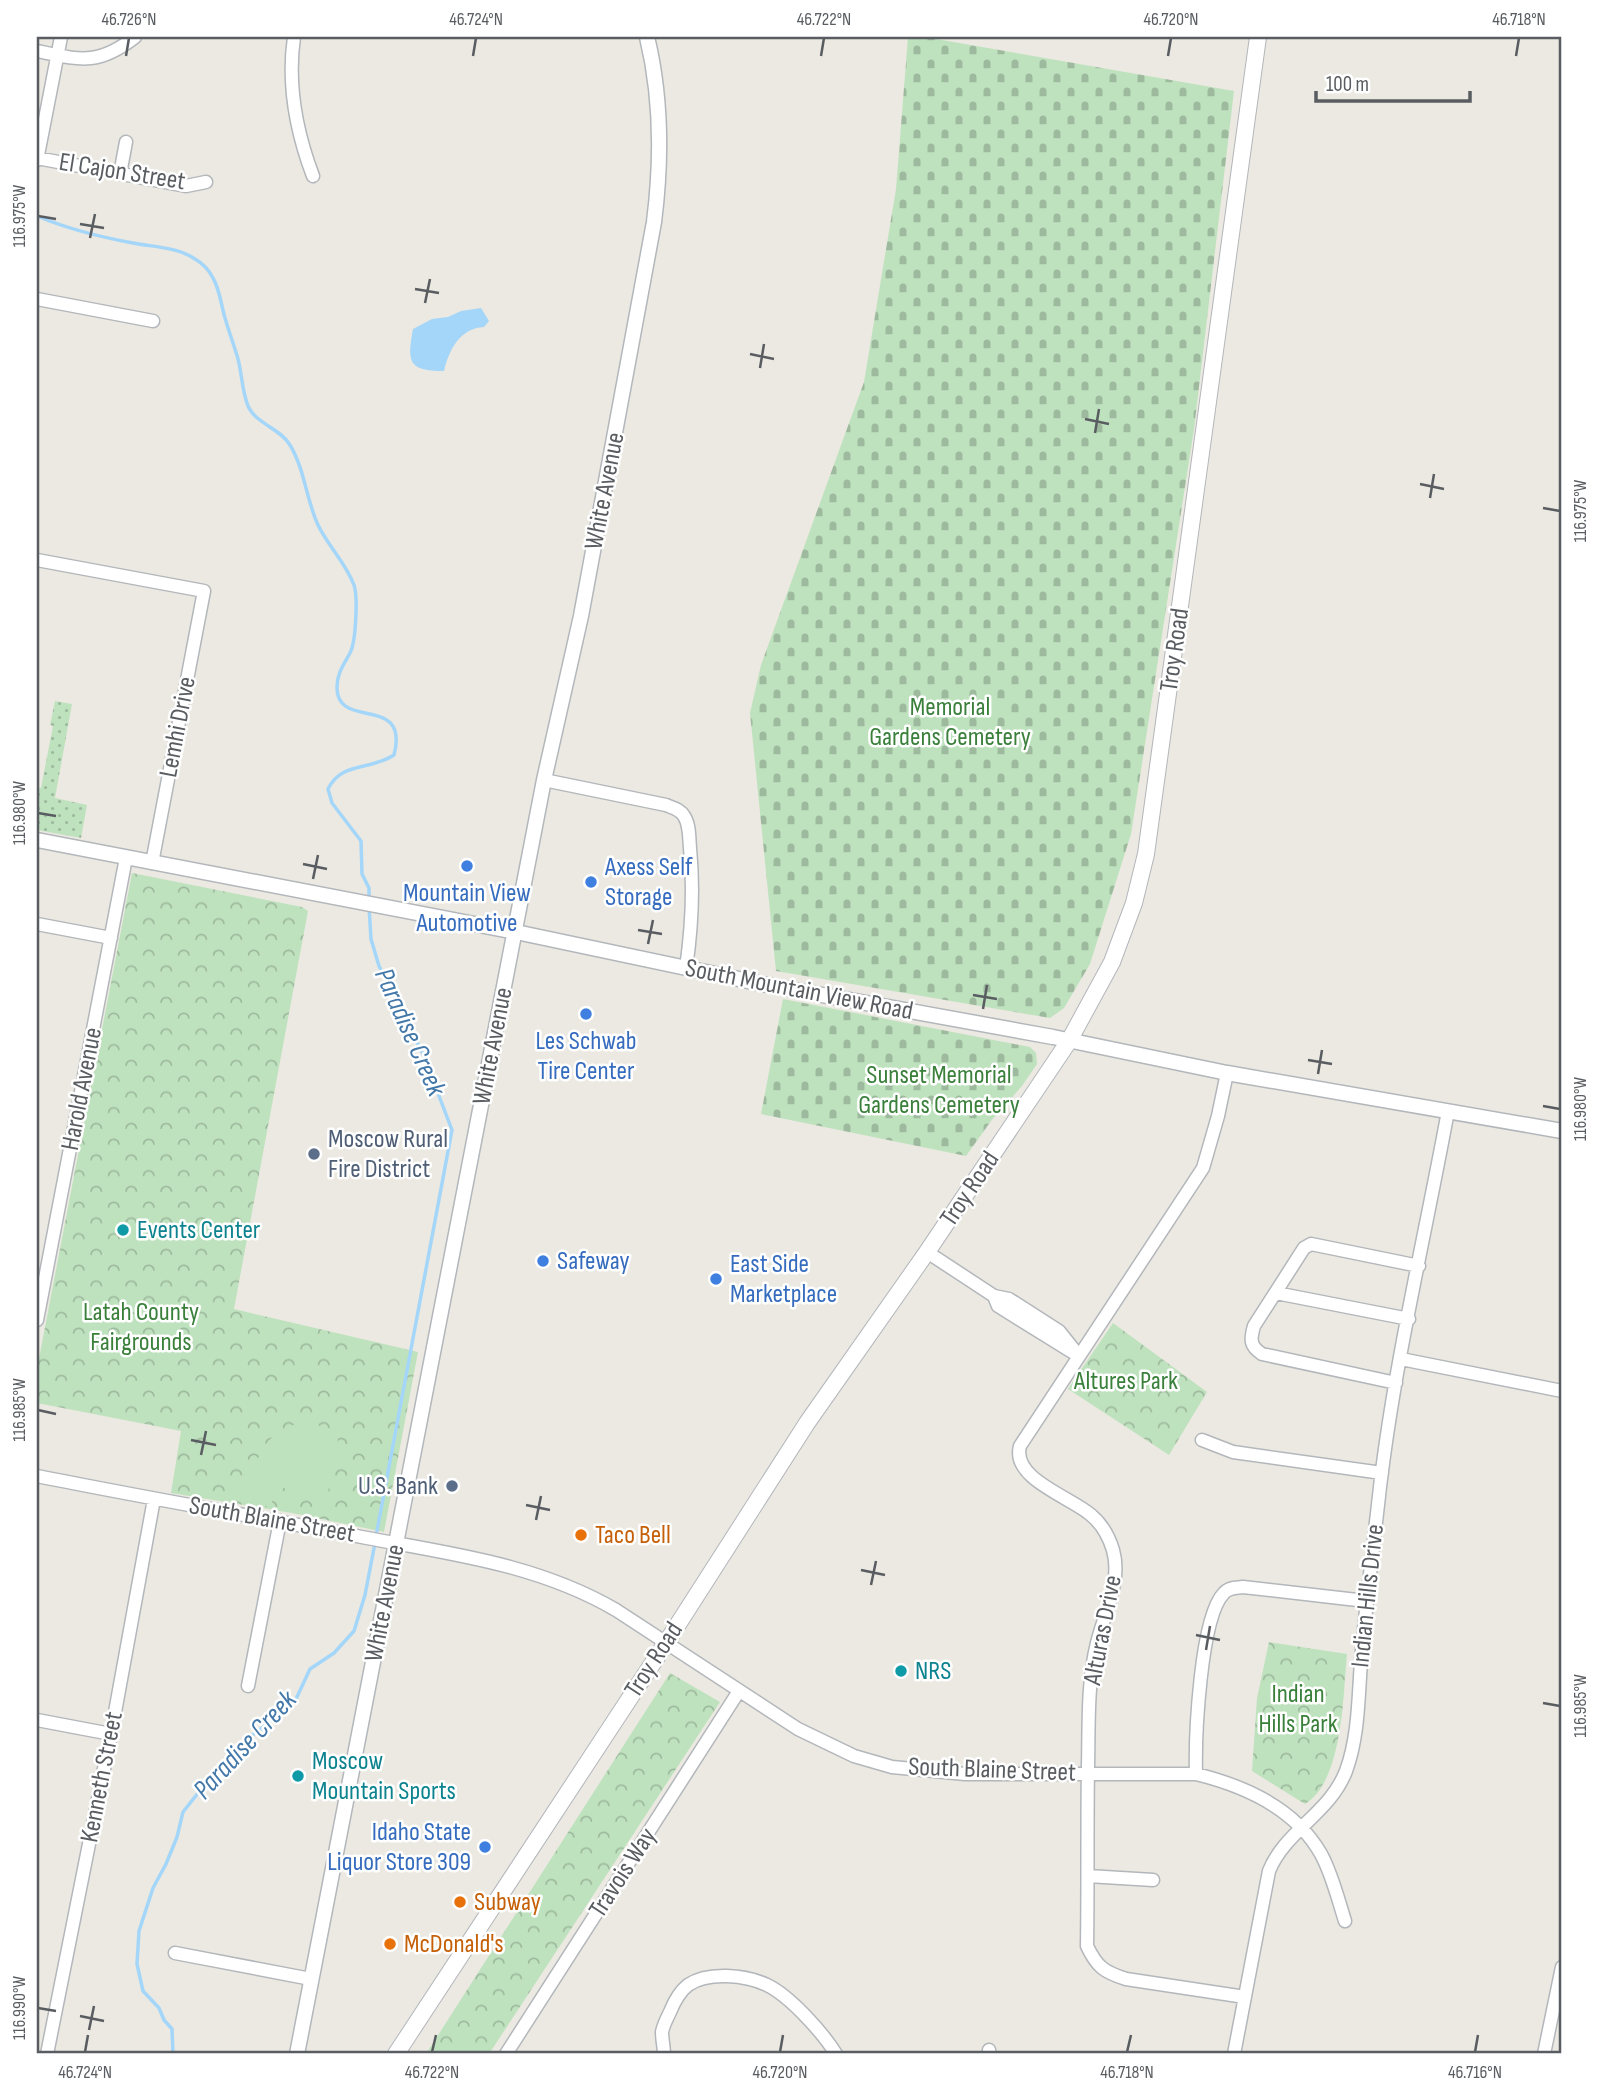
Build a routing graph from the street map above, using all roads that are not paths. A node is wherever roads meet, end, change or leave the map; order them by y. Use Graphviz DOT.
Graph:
graph roads {
  1 [pos="61,37"];
  2 [pos="135,37"];
  3 [pos="294,37"];
  4 [pos="648,37"];
  5 [pos="1258,37"];
  6 [pos="37,51"];
  7 [pos="58,55"];
  8 [pos="126,142"];
  9 [pos="37,159"];
  10 [pos="120,174"];
  11 [pos="313,176"];
  12 [pos="206,182"];
  13 [pos="37,299"];
  14 [pos="153,321"];
  15 [pos="37,560"];
  16 [pos="544,780"];
  17 [pos="37,840"];
  18 [pos="126,858"];
  19 [pos="152,863"];
  20 [pos="37,923"];
  21 [pos="516,932"];
  22 [pos="111,938"];
  23 [pos="686,968"];
  24 [pos="1069,1041"];
  25 [pos="1227,1073"];
  26 [pos="1448,1111"];
  27 [pos="1562,1131"];
  28 [pos="928,1252"];
  29 [pos="1419,1266"];
  30 [pos="1276,1293"];
  31 [pos="1409,1319"];
  32 [pos="37,1320"];
  33 [pos="1079,1356"];
  34 [pos="1401,1359"];
  35 [pos="1396,1383"];
  36 [pos="1562,1391"];
  37 [pos="1202,1440"];
  38 [pos="1382,1473"];
  39 [pos="37,1476"];
  40 [pos="154,1499"];
  41 [pos="280,1521"];
  42 [pos="393,1542"];
  43 [pos="1366,1601"];
  44 [pos="666,1643"];
  45 [pos="248,1686"];
  46 [pos="739,1691"];
  47 [pos="37,1720"];
  48 [pos="111,1734"];
  49 [pos="1196,1773"];
  50 [pos="1088,1774"];
  51 [pos="1302,1828"];
  52 [pos="1088,1876"];
  53 [pos="1153,1880"];
  54 [pos="1345,1921"];
  55 [pos="175,1953"];
  56 [pos="1562,1967"];
  57 [pos="311,1979"];
  58 [pos="1245,1997"];
  59 [pos="47,2054"];
  60 [pos="297,2054"];
  61 [pos="396,2054"];
  62 [pos="506,2054"];
  63 [pos="664,2054"];
  64 [pos="836,2054"];
  65 [pos="1234,2054"];
  66 [pos="1544,2054"];
  1 -- 7 [label="street"];
  2 -- 7 [label="street"];
  3 -- 11 [label="street"];
  4 -- 16 [label="street, White Avenue"];
  5 -- 24 [label="main road, Troy Road"];
  6 -- 7 [label="street"];
  7 -- 9 [label="street"];
  8 -- 10 [label="street"];
  9 -- 10 [label="street, El Cajon Street"];
  10 -- 12 [label="street, El Cajon Street"];
  13 -- 14 [label="street"];
  15 -- 19 [label="street, Lemhi Drive"];
  16 -- 21 [label="street, White Avenue"];
  16 -- 23 [label="street"];
  17 -- 18 [label="street, South Mountain View Road"];
  18 -- 19 [label="street, South Mountain View Road"];
  18 -- 22 [label="street, Harold Avenue"];
  19 -- 21 [label="street, South Mountain View Road"];
  20 -- 22 [label="street"];
  21 -- 23 [label="street, South Mountain View Road"];
  21 -- 42 [label="street, White Avenue"];
  22 -- 32 [label="street, Harold Avenue"];
  23 -- 24 [label="street, South Mountain View Road"];
  24 -- 25 [label="street, South Mountain View Road"];
  24 -- 28 [label="main road, Troy Road"];
  25 -- 26 [label="street, South Mountain View Road"];
  25 -- 33 [label="street, Alturas Drive"];
  26 -- 27 [label="street, South Mountain View Road"];
  26 -- 29 [label="street, Indian Hills Drive"];
  28 -- 33 [label="street"];
  28 -- 44 [label="main road, Troy Road"];
  29 -- 30 [label="street"];
  29 -- 31 [label="street, Indian Hills Drive"];
  30 -- 31 [label="street"];
  30 -- 35 [label="street"];
  31 -- 34 [label="street, Indian Hills Drive"];
  33 -- 50 [label="street, Alturas Drive"];
  34 -- 35 [label="street, Indian Hills Drive"];
  34 -- 36 [label="street"];
  35 -- 38 [label="street, Indian Hills Drive"];
  37 -- 38 [label="street"];
  38 -- 43 [label="street, Indian Hills Drive"];
  39 -- 40 [label="street, South Blaine Street"];
  40 -- 41 [label="street, South Blaine Street"];
  40 -- 48 [label="street, Kenneth Street"];
  41 -- 42 [label="street, South Blaine Street"];
  41 -- 45 [label="street"];
  42 -- 44 [label="street, South Blaine Street"];
  42 -- 57 [label="street, White Avenue"];
  43 -- 49 [label="street"];
  43 -- 51 [label="street, Indian Hills Drive"];
  44 -- 46 [label="street, South Blaine Street"];
  44 -- 61 [label="main road, Troy Road"];
  46 -- 50 [label="street, South Blaine Street"];
  46 -- 62 [label="street, Travois Way"];
  47 -- 48 [label="street"];
  48 -- 59 [label="street, Kenneth Street"];
  49 -- 50 [label="street, South Blaine Street"];
  49 -- 51 [label="street, South Blaine Street"];
  50 -- 52 [label="street, Alturas Drive"];
  51 -- 54 [label="street, South Blaine Street"];
  51 -- 58 [label="street, Indian Hills Drive"];
  52 -- 53 [label="street"];
  52 -- 58 [label="street, Alturas Drive"];
  55 -- 57 [label="street"];
  56 -- 66 [label="street"];
  57 -- 60 [label="street, White Avenue"];
  58 -- 65 [label="street, Indian Hills Drive"];
  63 -- 64 [label="street"];
}
